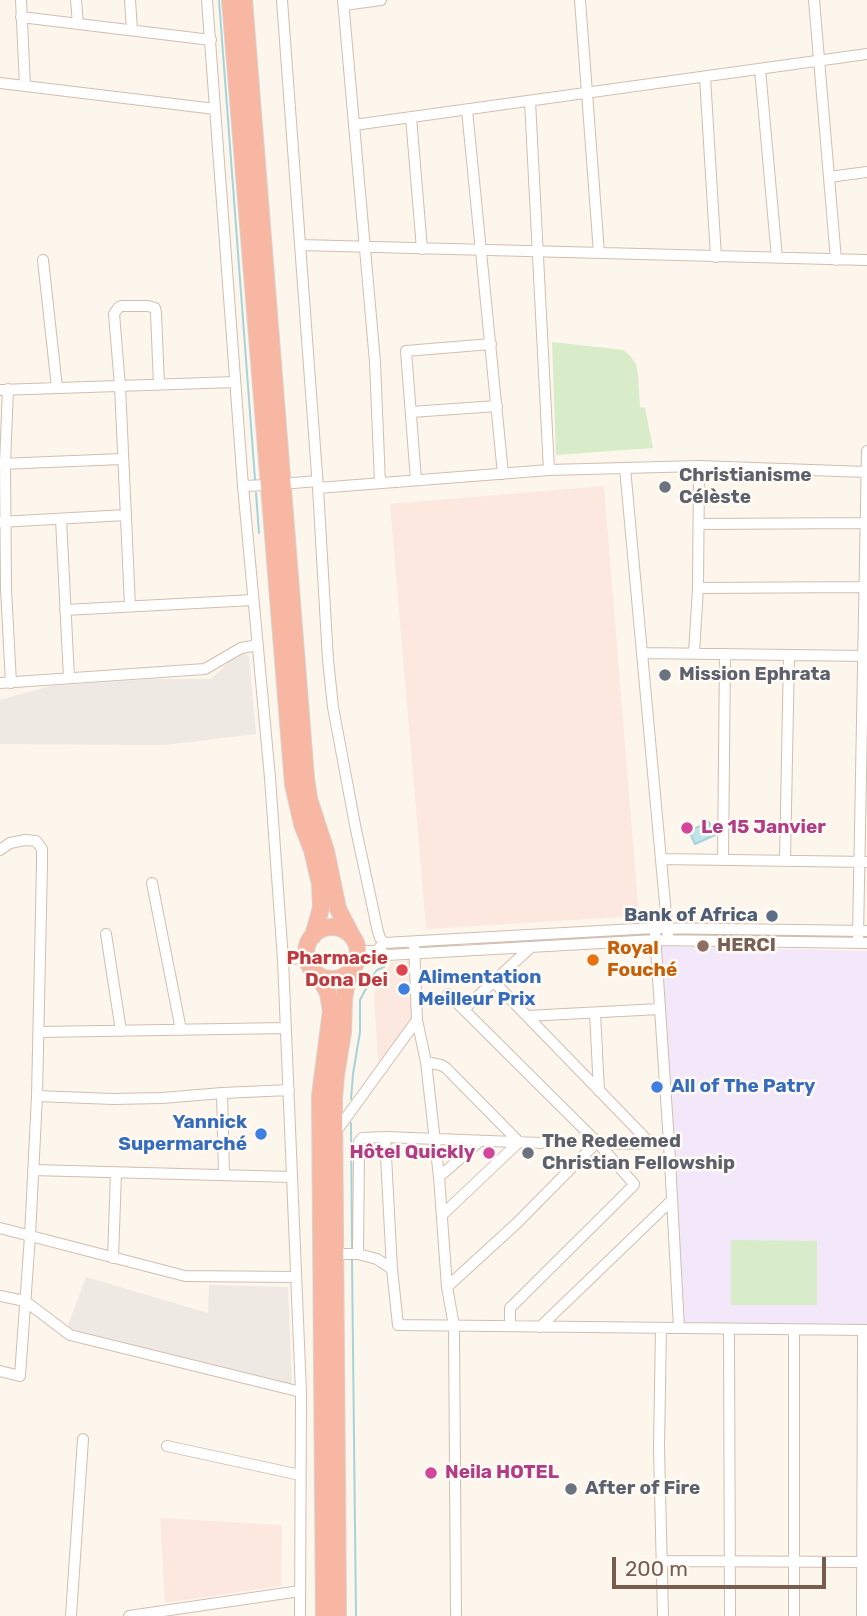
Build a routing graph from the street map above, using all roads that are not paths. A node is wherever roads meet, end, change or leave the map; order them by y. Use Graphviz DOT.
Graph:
graph roads {
  1 [pos="21,0"];
  2 [pos="76,0"];
  3 [pos="130,0"];
  4 [pos="207,0"];
  5 [pos="230,0"];
  6 [pos="244,0"];
  7 [pos="282,0"];
  8 [pos="381,0"];
  9 [pos="580,0"];
  10 [pos="827,0"];
  11 [pos="814,1"];
  12 [pos="343,2"];
  13 [pos="21,17"];
  14 [pos="78,24"];
  15 [pos="132,30"];
  16 [pos="211,40"];
  17 [pos="867,54"];
  18 [pos="819,61"];
  19 [pos="760,69"];
  20 [pos="705,77"];
  21 [pos="0,83"];
  22 [pos="25,86"];
  23 [pos="587,93"];
  24 [pos="530,101"];
  25 [pos="215,109"];
  26 [pos="467,110"];
  27 [pos="411,117"];
  28 [pos="354,125"];
  29 [pos="867,172"];
  30 [pos="829,177"];
  31 [pos="300,245"];
  32 [pos="363,247"];
  33 [pos="422,249"];
  34 [pos="481,250"];
  35 [pos="539,252"];
  36 [pos="600,253"];
  37 [pos="716,257"];
  38 [pos="777,258"];
  39 [pos="43,260"];
  40 [pos="836,260"];
  41 [pos="867,260"];
  42 [pos="491,344"];
  43 [pos="235,382"];
  44 [pos="159,384"];
  45 [pos="120,386"];
  46 [pos="57,388"];
  47 [pos="4,390"];
  48 [pos="497,406"];
  49 [pos="411,412"];
  50 [pos="867,450"];
  51 [pos="122,459"];
  52 [pos="3,464"];
  53 [pos="699,466"];
  54 [pos="625,468"];
  55 [pos="549,470"];
  56 [pos="867,472"];
  57 [pos="503,474"];
  58 [pos="416,480"];
  59 [pos="380,483"];
  60 [pos="275,484"];
  61 [pos="317,484"];
  62 [pos="243,486"];
  63 [pos="125,515"];
  64 [pos="61,519"];
  65 [pos="3,522"];
  66 [pos="865,523"];
  67 [pos="699,524"];
  68 [pos="864,587"];
  69 [pos="698,588"];
  70 [pos="3,589"];
  71 [pos="253,600"];
  72 [pos="130,606"];
  73 [pos="65,610"];
  74 [pos="258,645"];
  75 [pos="642,653"];
  76 [pos="694,653"];
  77 [pos="725,654"];
  78 [pos="789,655"];
  79 [pos="865,656"];
  80 [pos="68,678"];
  81 [pos="5,683"];
  82 [pos="864,724"];
  83 [pos="864,790"];
  84 [pos="0,850"];
  85 [pos="661,859"];
  86 [pos="723,860"];
  87 [pos="785,861"];
  88 [pos="863,862"];
  89 [pos="152,883"];
  90 [pos="106,934"];
  91 [pos="655,934"];
  92 [pos="668,934"];
  93 [pos="313,936"];
  94 [pos="863,937"];
  95 [pos="356,944"];
  96 [pos="380,947"];
  97 [pos="415,948"];
  98 [pos="530,948"];
  99 [pos="306,957"];
  100 [pos="284,960"];
  101 [pos="353,969"];
  102 [pos="318,975"];
  103 [pos="493,981"];
  104 [pos="448,994"];
  105 [pos="464,1009"];
  106 [pos="659,1009"];
  107 [pos="595,1013"];
  108 [pos="527,1016"];
  109 [pos="417,1020"];
  110 [pos="286,1028"];
  111 [pos="181,1030"];
  112 [pos="121,1031"];
  113 [pos="39,1032"];
  114 [pos="426,1062"];
  115 [pos="289,1090"];
  116 [pos="599,1091"];
  117 [pos="222,1093"];
  118 [pos="37,1096"];
  119 [pos="335,1133"];
  120 [pos="385,1137"];
  121 [pos="435,1140"];
  122 [pos="481,1141"];
  123 [pos="519,1143"];
  124 [pos="541,1143"];
  125 [pos="650,1143"];
  126 [pos="669,1143"];
  127 [pos="598,1144"];
  128 [pos="33,1170"];
  129 [pos="116,1173"];
  130 [pos="224,1175"];
  131 [pos="292,1177"];
  132 [pos="439,1177"];
  133 [pos="672,1200"];
  134 [pos="442,1215"];
  135 [pos="0,1228"];
  136 [pos="30,1236"];
  137 [pos="335,1254"];
  138 [pos="358,1254"];
  139 [pos="113,1258"];
  140 [pos="391,1269"];
  141 [pos="296,1276"];
  142 [pos="447,1287"];
  143 [pos="0,1296"];
  144 [pos="25,1301"];
  145 [pos="454,1326"];
  146 [pos="510,1326"];
  147 [pos="540,1327"];
  148 [pos="661,1328"];
  149 [pos="679,1328"];
  150 [pos="729,1329"];
  151 [pos="794,1330"];
  152 [pos="865,1331"];
  153 [pos="0,1371"];
  154 [pos="301,1394"];
  155 [pos="322,1395"];
  156 [pos="83,1438"];
  157 [pos="167,1446"];
  158 [pos="300,1475"];
  159 [pos="662,1561"];
  160 [pos="730,1562"];
  161 [pos="794,1562"];
  162 [pos="864,1562"];
  163 [pos="300,1591"];
  164 [pos="71,1616"];
  165 [pos="129,1616"];
  166 [pos="300,1616"];
  167 [pos="324,1616"];
  168 [pos="338,1616"];
  169 [pos="456,1616"];
  170 [pos="663,1616"];
  171 [pos="730,1616"];
  172 [pos="794,1616"];
  173 [pos="862,1616"];
  1 -- 13 [label="street"];
  2 -- 14 [label="street"];
  3 -- 15 [label="street"];
  4 -- 16 [label="street"];
  5 -- 60 [label="highway"];
  6 -- 60 [label="highway"];
  7 -- 31 [label="street"];
  8 -- 12 [label="street"];
  9 -- 23 [label="street"];
  10 -- 11 [label="street"];
  11 -- 18 [label="street"];
  12 -- 28 [label="street"];
  13 -- 14 [label="street"];
  13 -- 22 [label="street"];
  14 -- 15 [label="street"];
  15 -- 16 [label="street"];
  16 -- 25 [label="street"];
  17 -- 18 [label="street"];
  18 -- 19 [label="street"];
  18 -- 30 [label="street"];
  19 -- 20 [label="street"];
  19 -- 38 [label="street"];
  20 -- 23 [label="street"];
  20 -- 37 [label="street"];
  21 -- 22 [label="street"];
  22 -- 25 [label="street"];
  23 -- 24 [label="street"];
  23 -- 36 [label="street"];
  24 -- 26 [label="street"];
  24 -- 35 [label="street"];
  25 -- 43 [label="street"];
  26 -- 27 [label="street"];
  26 -- 34 [label="street"];
  27 -- 28 [label="street"];
  27 -- 33 [label="street"];
  28 -- 32 [label="street"];
  29 -- 30 [label="street"];
  30 -- 40 [label="street"];
  31 -- 32 [label="street"];
  31 -- 61 [label="street"];
  32 -- 33 [label="street"];
  32 -- 59 [label="street"];
  33 -- 34 [label="street"];
  34 -- 35 [label="street"];
  34 -- 42 [label="street"];
  35 -- 36 [label="street"];
  35 -- 55 [label="street"];
  36 -- 37 [label="street"];
  37 -- 38 [label="street"];
  38 -- 40 [label="street"];
  39 -- 46 [label="street"];
  40 -- 41 [label="street"];
  42 -- 48 [label="street"];
  42 -- 49 [label="street"];
  43 -- 44 [label="street"];
  43 -- 62 [label="street"];
  44 -- 45 [label="street"];
  44 -- 45 [label="street"];
  45 -- 46 [label="street"];
  45 -- 51 [label="street"];
  46 -- 47 [label="street"];
  47 -- 52 [label="street"];
  48 -- 49 [label="street"];
  48 -- 57 [label="street"];
  49 -- 58 [label="street"];
  50 -- 56 [label="street"];
  51 -- 52 [label="street"];
  51 -- 63 [label="street"];
  52 -- 65 [label="street"];
  53 -- 54 [label="street"];
  53 -- 56 [label="street"];
  53 -- 67 [label="street"];
  54 -- 55 [label="street"];
  54 -- 75 [label="street"];
  55 -- 57 [label="street"];
  56 -- 66 [label="street"];
  57 -- 58 [label="street"];
  58 -- 59 [label="street"];
  59 -- 61 [label="street"];
  60 -- 61 [label="street"];
  60 -- 62 [label="street"];
  60 -- 93 [label="highway"];
  60 -- 95 [label="highway"];
  61 -- 96 [label="street"];
  62 -- 71 [label="street"];
  63 -- 64 [label="street"];
  63 -- 72 [label="street"];
  64 -- 65 [label="street"];
  64 -- 73 [label="street"];
  65 -- 70 [label="street"];
  66 -- 67 [label="street"];
  66 -- 68 [label="street"];
  67 -- 69 [label="street"];
  68 -- 69 [label="street"];
  68 -- 79 [label="street"];
  69 -- 76 [label="street"];
  70 -- 81 [label="street"];
  71 -- 72 [label="street"];
  71 -- 74 [label="street"];
  72 -- 73 [label="street"];
  73 -- 80 [label="street"];
  74 -- 80 [label="street"];
  74 -- 100 [label="street"];
  75 -- 76 [label="street"];
  75 -- 85 [label="street"];
  76 -- 77 [label="street"];
  77 -- 78 [label="street"];
  77 -- 86 [label="street"];
  78 -- 79 [label="street"];
  78 -- 87 [label="street"];
  79 -- 82 [label="street"];
  80 -- 81 [label="street"];
  82 -- 83 [label="street"];
  83 -- 88 [label="street"];
  84 -- 113 [label="street"];
  85 -- 86 [label="street"];
  85 -- 92 [label="street"];
  86 -- 87 [label="street"];
  87 -- 88 [label="street"];
  88 -- 94 [label="street"];
  89 -- 111 [label="street"];
  90 -- 112 [label="street"];
  91 -- 92 [label="street"];
  91 -- 97 [label="street"];
  91 -- 98 [label="street"];
  91 -- 106 [label="street"];
  92 -- 94 [label="street"];
  93 -- 95 [label="highway"];
  93 -- 99 [label="highway"];
  95 -- 96 [label="street"];
  95 -- 101 [label="highway"];
  96 -- 97 [label="street"];
  97 -- 98 [label="street"];
  97 -- 109 [label="street"];
  98 -- 103 [label="street"];
  99 -- 100 [label="street"];
  99 -- 102 [label="highway"];
  100 -- 110 [label="street"];
  101 -- 102 [label="highway"];
  101 -- 119 [label="highway"];
  102 -- 155 [label="highway"];
  103 -- 105 [label="street"];
  103 -- 108 [label="street"];
  104 -- 105 [label="street"];
  105 -- 127 [label="street"];
  106 -- 107 [label="street"];
  106 -- 126 [label="street"];
  107 -- 108 [label="street"];
  107 -- 116 [label="street"];
  108 -- 116 [label="street"];
  109 -- 114 [label="street"];
  109 -- 119 [label="street"];
  110 -- 111 [label="street"];
  110 -- 115 [label="street"];
  111 -- 112 [label="street"];
  112 -- 113 [label="street"];
  113 -- 118 [label="street"];
  114 -- 121 [label="street"];
  114 -- 123 [label="street"];
  115 -- 117 [label="street"];
  115 -- 131 [label="street"];
  116 -- 125 [label="street"];
  117 -- 118 [label="street"];
  117 -- 130 [label="street"];
  118 -- 128 [label="street"];
  119 -- 137 [label="highway"];
  120 -- 121 [label="street"];
  120 -- 138 [label="street"];
  120 -- 140 [label="street"];
  121 -- 122 [label="street"];
  121 -- 132 [label="street"];
  122 -- 123 [label="street"];
  122 -- 132 [label="street"];
  123 -- 124 [label="street"];
  123 -- 134 [label="street"];
  125 -- 126 [label="street"];
  125 -- 127 [label="street"];
  126 -- 133 [label="street"];
  127 -- 142 [label="street"];
  127 -- 146 [label="street"];
  128 -- 129 [label="street"];
  128 -- 136 [label="street"];
  129 -- 130 [label="street"];
  129 -- 139 [label="street"];
  130 -- 131 [label="street"];
  131 -- 141 [label="street"];
  132 -- 134 [label="street"];
  133 -- 147 [label="street"];
  133 -- 149 [label="street"];
  134 -- 142 [label="street"];
  135 -- 136 [label="street"];
  136 -- 139 [label="street"];
  136 -- 144 [label="street"];
  137 -- 138 [label="street"];
  137 -- 168 [label="highway"];
  138 -- 140 [label="street"];
  139 -- 141 [label="street"];
  140 -- 145 [label="street"];
  141 -- 154 [label="street"];
  142 -- 145 [label="street"];
  143 -- 144 [label="street"];
  144 -- 153 [label="street"];
  144 -- 154 [label="street"];
  145 -- 146 [label="street"];
  145 -- 169 [label="street"];
  146 -- 147 [label="street"];
  147 -- 148 [label="street"];
  148 -- 149 [label="street"];
  148 -- 159 [label="street"];
  149 -- 150 [label="street"];
  150 -- 151 [label="street"];
  150 -- 160 [label="street"];
  151 -- 152 [label="street"];
  151 -- 161 [label="street"];
  152 -- 162 [label="street"];
  154 -- 155 [label="street"];
  154 -- 158 [label="street"];
  155 -- 167 [label="highway"];
  156 -- 164 [label="street"];
  157 -- 158 [label="street"];
  158 -- 163 [label="street"];
  159 -- 160 [label="street"];
  159 -- 170 [label="street"];
  160 -- 161 [label="street"];
  160 -- 171 [label="street"];
  161 -- 162 [label="street"];
  161 -- 172 [label="street"];
  162 -- 173 [label="street"];
  163 -- 165 [label="street"];
  163 -- 166 [label="street"];
}
